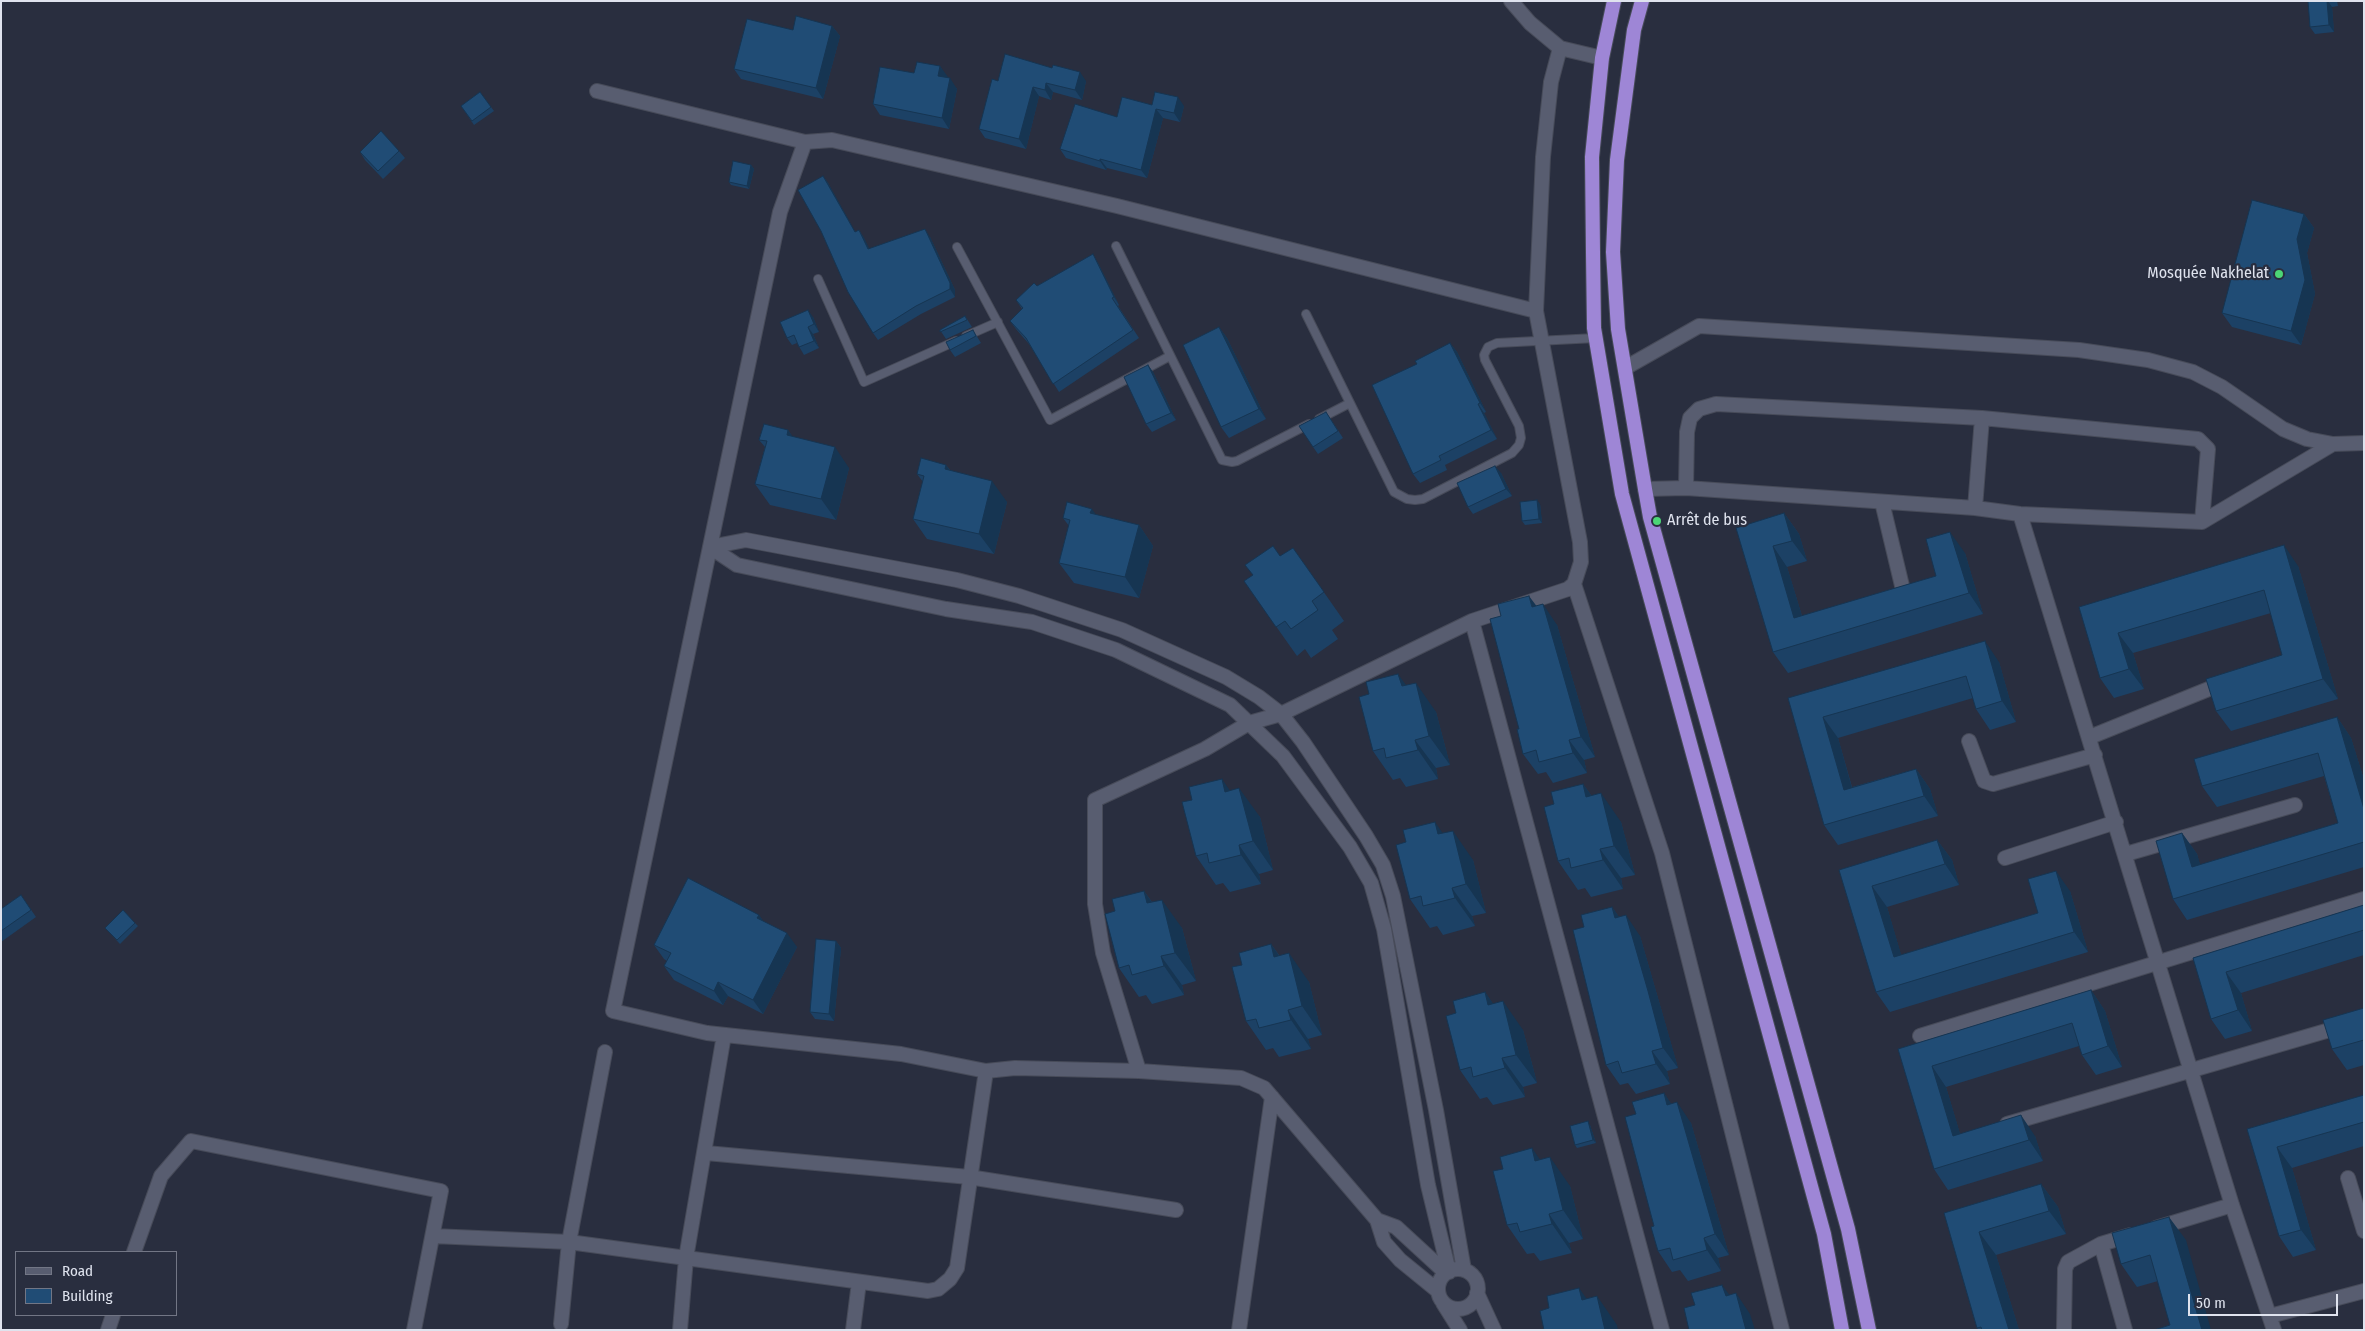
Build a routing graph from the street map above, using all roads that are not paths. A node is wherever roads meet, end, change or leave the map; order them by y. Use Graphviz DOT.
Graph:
graph roads {
  1 [pos="1511,1"];
  2 [pos="1614,1"];
  3 [pos="1642,1"];
  4 [pos="1560,48"];
  5 [pos="1602,58"];
  6 [pos="597,91"];
  7 [pos="805,142"];
  8 [pos="1116,246"];
  9 [pos="957,247"];
  10 [pos="818,278"];
  11 [pos="1536,311"];
  12 [pos="1306,314"];
  13 [pos="998,322"];
  14 [pos="1596,338"];
  15 [pos="1541,340"];
  16 [pos="1170,356"];
  17 [pos="1625,368"];
  18 [pos="1350,403"];
  19 [pos="1982,418"];
  20 [pos="2364,443"];
  21 [pos="2333,444"];
  22 [pos="1686,488"];
  23 [pos="1645,489"];
  24 [pos="1882,502"];
  25 [pos="1975,508"];
  26 [pos="2020,514"];
  27 [pos="2202,522"];
  28 [pos="710,547"];
  29 [pos="1574,584"];
  30 [pos="1903,590"];
  31 [pos="1472,621"];
  32 [pos="2243,675"];
  33 [pos="1281,714"];
  34 [pos="1249,723"];
  35 [pos="2090,737"];
  36 [pos="1968,741"];
  37 [pos="2095,755"];
  38 [pos="2295,805"];
  39 [pos="2116,822"];
  40 [pos="2126,854"];
  41 [pos="2005,858"];
  42 [pos="2364,900"];
  43 [pos="2158,962"];
  44 [pos="2364,1020"];
  45 [pos="724,1035"];
  46 [pos="1920,1036"];
  47 [pos="605,1052"];
  48 [pos="986,1071"];
  49 [pos="1138,1071"];
  50 [pos="2192,1071"];
  51 [pos="1272,1098"];
  52 [pos="2007,1124"];
  53 [pos="706,1153"];
  54 [pos="968,1177"];
  55 [pos="2348,1178"];
  56 [pos="2232,1205"];
  57 [pos="1176,1210"];
  58 [pos="1378,1220"];
  59 [pos="2364,1231"];
  60 [pos="433,1236"];
  61 [pos="570,1242"];
  62 [pos="2101,1244"];
  63 [pos="134,1251"];
  64 [pos="686,1258"];
  65 [pos="1464,1270"];
  66 [pos="1447,1273"];
  67 [pos="860,1282"];
  68 [pos="2364,1291"];
  69 [pos="1477,1293"];
  70 [pos="1440,1296"];
  71 [pos="113,1316"];
  72 [pos="2272,1323"];
  73 [pos="560,1324"];
  74 [pos="108,1330"];
  75 [pos="414,1330"];
  76 [pos="680,1330"];
  77 [pos="853,1330"];
  78 [pos="1239,1330"];
  79 [pos="1460,1330"];
  80 [pos="1494,1330"];
  81 [pos="1662,1330"];
  82 [pos="1782,1330"];
  83 [pos="1842,1330"];
  84 [pos="1869,1330"];
  85 [pos="2064,1330"];
  86 [pos="2124,1330"];
  1 -- 4 [label="street"];
  2 -- 5 [label="highway"];
  3 -- 17 [label="highway"];
  4 -- 5 [label="street"];
  4 -- 11 [label="street"];
  5 -- 14 [label="highway"];
  6 -- 7 [label="street"];
  7 -- 11 [label="street"];
  7 -- 28 [label="street"];
  8 -- 16 [label="lane"];
  9 -- 13 [label="lane"];
  10 -- 13 [label="lane"];
  11 -- 15 [label="street"];
  12 -- 18 [label="lane"];
  13 -- 16 [label="lane"];
  14 -- 15 [label="lane"];
  14 -- 83 [label="highway"];
  15 -- 18 [label="lane"];
  15 -- 29 [label="street"];
  16 -- 18 [label="lane"];
  17 -- 21 [label="street"];
  17 -- 23 [label="highway"];
  19 -- 22 [label="street"];
  19 -- 25 [label="street"];
  19 -- 27 [label="street"];
  20 -- 21 [label="street"];
  21 -- 27 [label="street"];
  22 -- 23 [label="street"];
  22 -- 24 [label="street"];
  23 -- 84 [label="highway"];
  24 -- 25 [label="street"];
  24 -- 30 [label="street"];
  25 -- 26 [label="street"];
  26 -- 27 [label="street"];
  26 -- 35 [label="street"];
  28 -- 33 [label="street"];
  28 -- 34 [label="street"];
  28 -- 45 [label="street"];
  29 -- 31 [label="street"];
  29 -- 82 [label="street"];
  31 -- 33 [label="street"];
  31 -- 81 [label="street"];
  32 -- 35 [label="street"];
  33 -- 34 [label="street"];
  33 -- 65 [label="street"];
  34 -- 49 [label="street"];
  34 -- 66 [label="street"];
  35 -- 37 [label="street"];
  36 -- 37 [label="street"];
  37 -- 39 [label="street"];
  38 -- 40 [label="street"];
  39 -- 40 [label="street"];
  39 -- 41 [label="street"];
  40 -- 43 [label="street"];
  42 -- 43 [label="street"];
  43 -- 46 [label="street"];
  43 -- 50 [label="street"];
  44 -- 50 [label="street"];
  45 -- 48 [label="street"];
  45 -- 53 [label="street"];
  47 -- 61 [label="street"];
  48 -- 49 [label="street"];
  48 -- 54 [label="street"];
  49 -- 51 [label="street"];
  50 -- 52 [label="street"];
  50 -- 56 [label="street"];
  51 -- 58 [label="street"];
  51 -- 78 [label="street"];
  53 -- 54 [label="street"];
  53 -- 64 [label="street"];
  54 -- 57 [label="street"];
  54 -- 67 [label="street"];
  55 -- 59 [label="street"];
  56 -- 62 [label="street"];
  56 -- 72 [label="street"];
  58 -- 66 [label="street"];
  58 -- 70 [label="street"];
  60 -- 61 [label="street"];
  60 -- 63 [label="street"];
  60 -- 75 [label="street"];
  61 -- 64 [label="street"];
  61 -- 73 [label="street"];
  62 -- 85 [label="street"];
  62 -- 86 [label="street"];
  64 -- 67 [label="street"];
  64 -- 76 [label="street"];
  65 -- 66 [label="street"];
  65 -- 69 [label="street"];
  66 -- 70 [label="street"];
  67 -- 77 [label="street"];
  68 -- 72 [label="street"];
  69 -- 70 [label="street"];
  69 -- 80 [label="street"];
  70 -- 79 [label="street"];
  71 -- 74 [label="street"];
}
